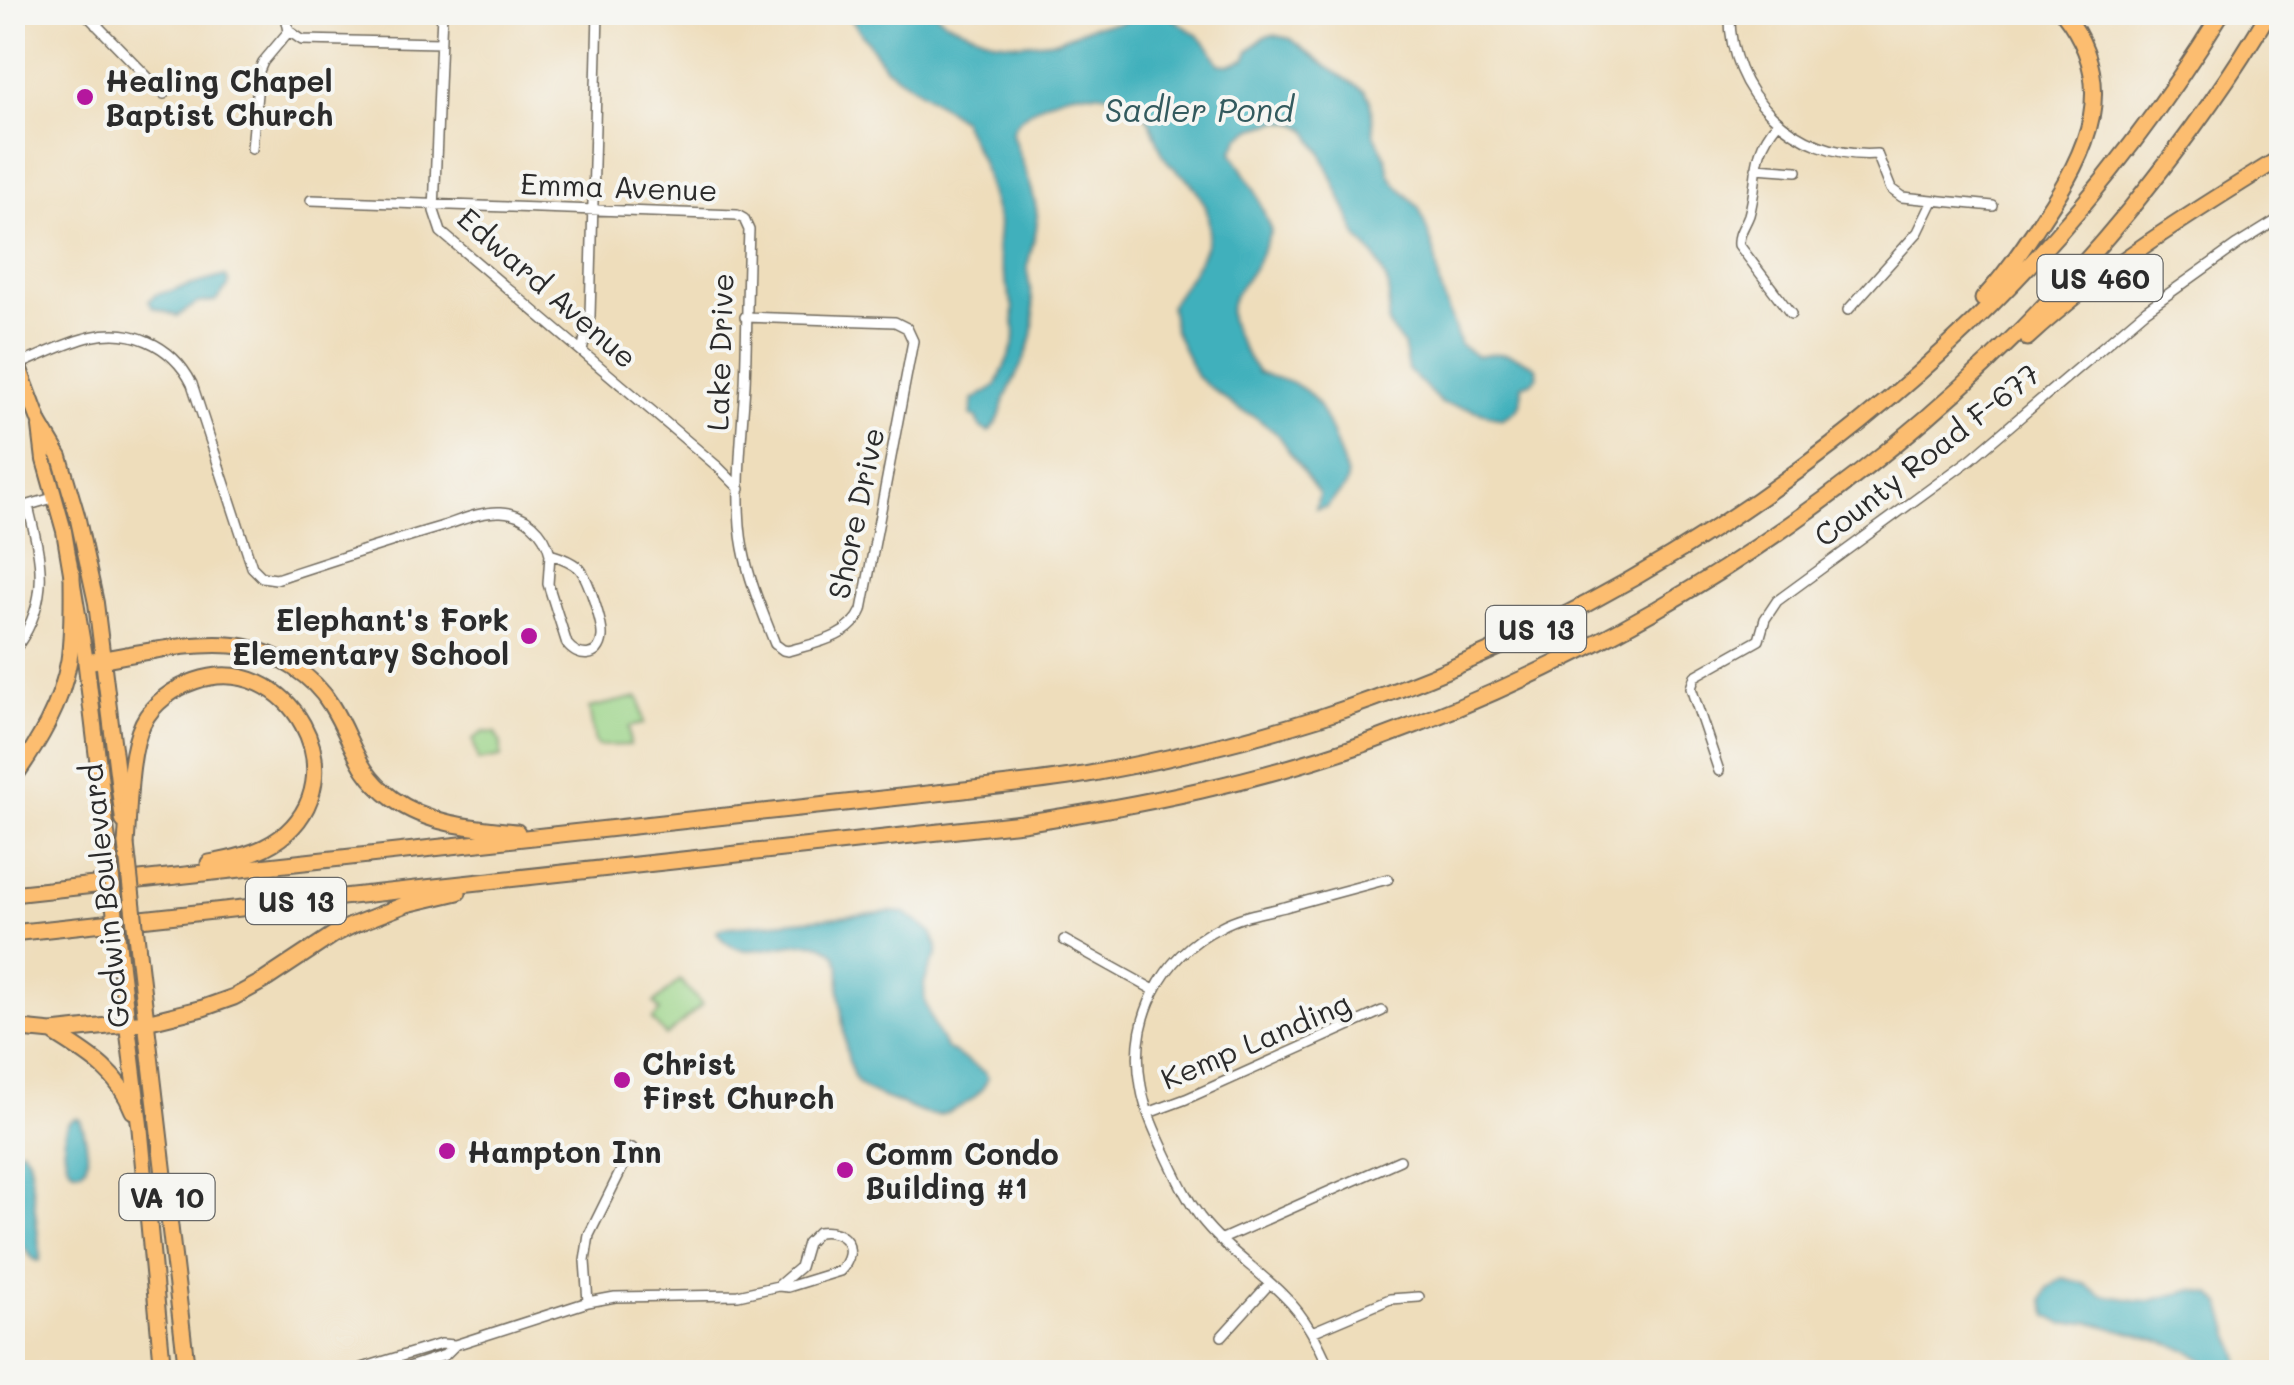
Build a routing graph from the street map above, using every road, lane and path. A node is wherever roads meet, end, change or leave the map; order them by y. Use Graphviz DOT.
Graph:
graph roads {
  1 [pos="84,12"];
  2 [pos="108,12"];
  3 [pos="285,12"];
  4 [pos="442,12"];
  5 [pos="598,12"];
  6 [pos="1730,12"];
  7 [pos="2063,12"];
  8 [pos="2222,12"];
  9 [pos="2269,12"];
  10 [pos="96,24"];
  11 [pos="289,30"];
  12 [pos="441,42"];
  13 [pos="164,94"];
  14 [pos="1778,122"];
  15 [pos="252,149"];
  16 [pos="2282,157"];
  17 [pos="1756,168"];
  18 [pos="1797,171"];
  19 [pos="311,200"];
  20 [pos="1933,201"];
  21 [pos="435,204"];
  22 [pos="1993,206"];
  23 [pos="591,210"];
  24 [pos="2282,217"];
  25 [pos="744,218"];
  26 [pos="1848,310"];
  27 [pos="1791,314"];
  28 [pos="746,317"];
  29 [pos="12,348"];
  30 [pos="582,350"];
  31 [pos="18,365"];
  32 [pos="1930,416"];
  33 [pos="40,422"];
  34 [pos="1858,425"];
  35 [pos="740,489"];
  36 [pos="56,497"];
  37 [pos="28,506"];
  38 [pos="12,510"];
  39 [pos="550,554"];
  40 [pos="72,574"];
  41 [pos="18,645"];
  42 [pos="104,659"];
  43 [pos="86,662"];
  44 [pos="1719,771"];
  45 [pos="12,780"];
  46 [pos="551,836"];
  47 [pos="126,844"];
  48 [pos="580,870"];
  49 [pos="160,878"];
  50 [pos="1388,879"];
  51 [pos="12,894"];
  52 [pos="12,934"];
  53 [pos="1064,940"];
  54 [pos="1154,990"];
  55 [pos="1382,1012"];
  56 [pos="146,1022"];
  57 [pos="127,1024"];
  58 [pos="12,1028"];
  59 [pos="52,1032"];
  60 [pos="1148,1113"];
  61 [pos="140,1129"];
  62 [pos="632,1148"];
  63 [pos="1400,1160"];
  64 [pos="1220,1240"];
  65 [pos="1270,1283"];
  66 [pos="778,1286"];
  67 [pos="1418,1297"];
  68 [pos="588,1302"];
  69 [pos="1312,1332"];
  70 [pos="1222,1336"];
  71 [pos="455,1345"];
  72 [pos="163,1372"];
  73 [pos="188,1372"];
  74 [pos="348,1372"];
  75 [pos="394,1372"];
  76 [pos="1331,1372"];
  1 -- 10 [label="street"];
  2 -- 10 [label="street"];
  3 -- 11 [label="street"];
  4 -- 12 [label="street, Edward Avenue"];
  5 -- 23 [label="street"];
  6 -- 14 [label="street"];
  7 -- 34 [label="highway"];
  8 -- 34 [label="highway, US 13"];
  9 -- 32 [label="highway, US 13"];
  10 -- 13 [label="street"];
  11 -- 12 [label="street"];
  11 -- 15 [label="street"];
  12 -- 21 [label="street, Edward Avenue"];
  14 -- 17 [label="street"];
  14 -- 20 [label="street"];
  16 -- 32 [label="highway, US 460"];
  17 -- 18 [label="street"];
  17 -- 27 [label="street"];
  19 -- 21 [label="street, Emma Avenue"];
  20 -- 22 [label="street"];
  20 -- 26 [label="street"];
  21 -- 23 [label="street, Emma Avenue"];
  21 -- 30 [label="street, Edward Avenue"];
  23 -- 25 [label="street, Emma Avenue"];
  23 -- 30 [label="street"];
  24 -- 44 [label="street, County Road F-677"];
  25 -- 28 [label="street, Lake Drive"];
  28 -- 35 [label="street, Lake Drive"];
  28 -- 35 [label="street, Shore Drive"];
  29 -- 31 [label="main road, Godwin Boulevard / VA 10"];
  30 -- 35 [label="street, Edward Avenue"];
  31 -- 33 [label="main road, Godwin Boulevard / VA 10"];
  31 -- 39 [label="street"];
  32 -- 48 [label="highway, US 13"];
  33 -- 36 [label="main road, Godwin Boulevard / VA 10"];
  33 -- 42 [label="main road, Godwin Boulevard / VA 10"];
  34 -- 46 [label="highway, US 13"];
  36 -- 37 [label="street"];
  36 -- 40 [label="main road, Godwin Boulevard / VA 10"];
  37 -- 38 [label="street"];
  37 -- 41 [label="street"];
  39 -- 39 [label="street"];
  40 -- 43 [label="main road, Godwin Boulevard / VA 10"];
  40 -- 45 [label="highway"];
  42 -- 43 [label="highway"];
  42 -- 46 [label="highway"];
  42 -- 47 [label="main road, Godwin Boulevard / VA 10"];
  43 -- 57 [label="highway, Godwin Boulevard / VA 10, bridge"];
  46 -- 49 [label="highway, US 13"];
  47 -- 49 [label="highway"];
  47 -- 56 [label="highway, Godwin Boulevard / VA 10, bridge"];
  48 -- 52 [label="highway, US 13"];
  48 -- 56 [label="highway"];
  49 -- 51 [label="highway, US 13"];
  50 -- 54 [label="street"];
  53 -- 54 [label="street"];
  54 -- 60 [label="street"];
  55 -- 60 [label="street, Kemp Landing"];
  56 -- 57 [label="highway"];
  56 -- 73 [label="highway, Godwin Boulevard / VA 10"];
  57 -- 59 [label="highway"];
  57 -- 61 [label="highway, Godwin Boulevard / VA 10"];
  58 -- 59 [label="highway"];
  59 -- 61 [label="highway"];
  60 -- 64 [label="street"];
  61 -- 72 [label="highway, Godwin Boulevard / VA 10"];
  62 -- 68 [label="street"];
  63 -- 64 [label="street"];
  64 -- 65 [label="street"];
  65 -- 69 [label="street"];
  65 -- 70 [label="street"];
  66 -- 66 [label="street"];
  66 -- 68 [label="street"];
  67 -- 69 [label="street"];
  68 -- 71 [label="street"];
  69 -- 76 [label="street"];
  71 -- 74 [label="street"];
  71 -- 75 [label="street"];
}
